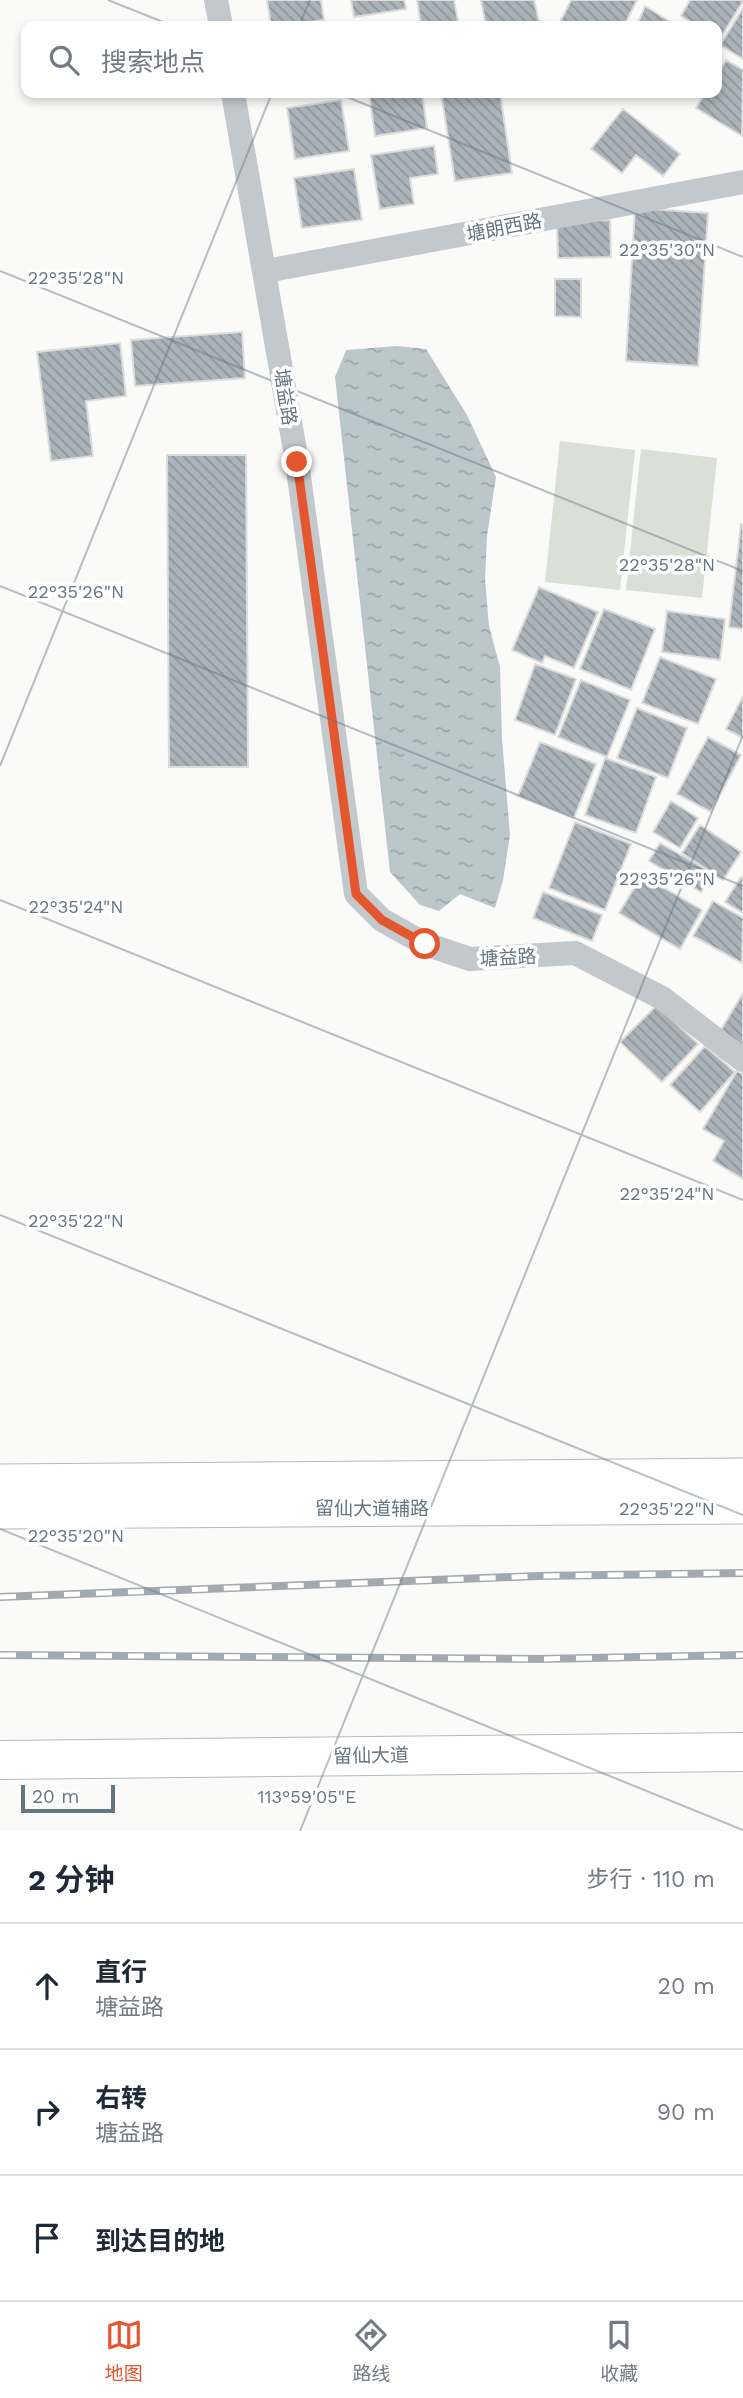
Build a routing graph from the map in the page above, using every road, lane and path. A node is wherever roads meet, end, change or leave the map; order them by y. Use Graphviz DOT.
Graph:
graph roads {
  1 [pos="216,0"];
  2 [pos="220,21"];
  3 [pos="234,98"];
  4 [pos="743,182"];
  5 [pos="265,271"];
  6 [pos="743,1060"];
  7 [pos="743,1476"];
  8 [pos="0,1482"];
  9 [pos="743,1506"];
  10 [pos="0,1511"];
  11 [pos="743,1752"];
  12 [pos="0,1760"];
  1 -- 2 [label="street"];
  3 -- 5 [label="street, 塘益路"];
  4 -- 5 [label="street, 塘朗西路"];
  5 -- 6 [label="street, 塘益路"];
  7 -- 8 [label="main road, 留仙大道辅路"];
  9 -- 10 [label="main road, 留仙大道辅路"];
  11 -- 12 [label="main road, 留仙大道"];
}
